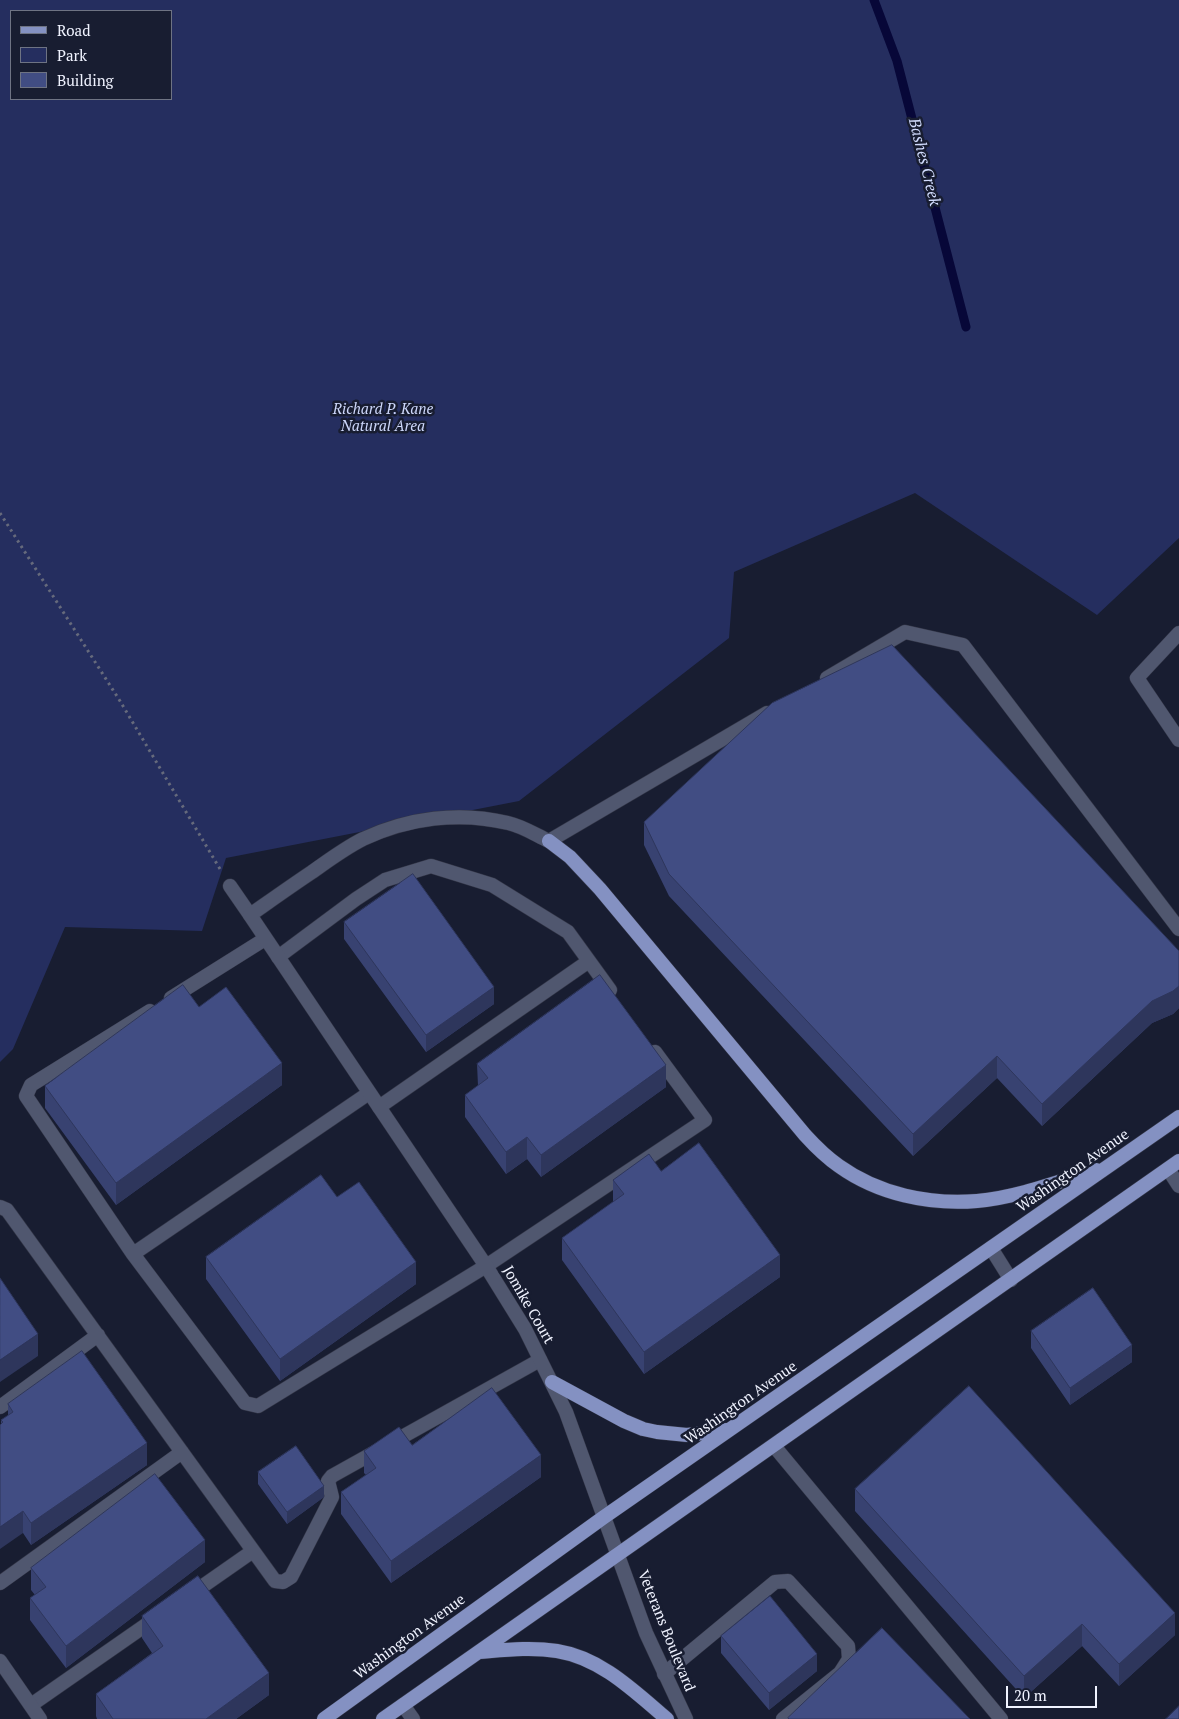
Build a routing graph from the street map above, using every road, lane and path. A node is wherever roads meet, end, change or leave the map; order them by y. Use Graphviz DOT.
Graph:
graph roads {
  1 [pos="0,513"];
  2 [pos="1179,633"];
  3 [pos="812,687"];
  4 [pos="778,707"];
  5 [pos="1179,740"];
  6 [pos="549,841"];
  7 [pos="230,886"];
  8 [pos="250,915"];
  9 [pos="1179,929"];
  10 [pos="266,939"];
  11 [pos="278,957"];
  12 [pos="589,961"];
  13 [pos="618,1000"];
  14 [pos="647,1040"];
  15 [pos="369,1093"];
  16 [pos="379,1107"];
  17 [pos="1179,1117"];
  18 [pos="1173,1165"];
  19 [pos="1109,1166"];
  20 [pos="1179,1186"];
  21 [pos="0,1207"];
  22 [pos="991,1248"];
  23 [pos="133,1254"];
  24 [pos="486,1266"];
  25 [pos="1011,1280"];
  26 [pos="98,1335"];
  27 [pos="540,1360"];
  28 [pos="552,1382"];
  29 [pos="0,1407"];
  30 [pos="730,1430"];
  31 [pos="774,1446"];
  32 [pos="182,1452"];
  33 [pos="604,1517"];
  34 [pos="253,1551"];
  35 [pos="618,1555"];
  36 [pos="0,1583"];
  37 [pos="182,1600"];
  38 [pos="166,1612"];
  39 [pos="478,1652"];
  40 [pos="0,1661"];
  41 [pos="664,1674"];
  42 [pos="403,1704"];
  43 [pos="36,1715"];
  44 [pos="324,1719"];
  45 [pos="383,1719"];
  46 [pos="412,1719"];
  47 [pos="667,1719"];
  48 [pos="686,1719"];
  49 [pos="783,1719"];
  50 [pos="1001,1719"];
  1 -- 7 [label="path"];
  2 -- 5 [label="street"];
  3 -- 9 [label="street"];
  4 -- 6 [label="street"];
  6 -- 8 [label="street"];
  6 -- 19 [label="main road"];
  7 -- 8 [label="street"];
  8 -- 10 [label="street, Jomike Court"];
  10 -- 11 [label="street, Jomike Court"];
  10 -- 23 [label="street"];
  11 -- 12 [label="street"];
  11 -- 15 [label="street, Jomike Court"];
  12 -- 13 [label="street"];
  12 -- 16 [label="street"];
  14 -- 24 [label="street"];
  15 -- 16 [label="street, Jomike Court"];
  15 -- 23 [label="street"];
  16 -- 24 [label="street, Jomike Court"];
  17 -- 19 [label="main road, Washington Avenue"];
  18 -- 20 [label="street"];
  18 -- 25 [label="main road"];
  19 -- 22 [label="main road, Washington Avenue"];
  21 -- 26 [label="street"];
  22 -- 25 [label="street"];
  22 -- 30 [label="main road, Washington Avenue"];
  23 -- 24 [label="street"];
  24 -- 27 [label="street, Jomike Court"];
  25 -- 31 [label="main road"];
  26 -- 29 [label="street"];
  26 -- 32 [label="street"];
  27 -- 28 [label="street, Jomike Court"];
  27 -- 34 [label="street"];
  28 -- 30 [label="main road"];
  28 -- 33 [label="street, Jomike Court"];
  30 -- 33 [label="main road, Washington Avenue"];
  31 -- 35 [label="main road"];
  31 -- 50 [label="street"];
  32 -- 34 [label="street"];
  32 -- 36 [label="street"];
  33 -- 35 [label="street, Jomike Court"];
  33 -- 44 [label="main road, Washington Avenue"];
  34 -- 37 [label="street"];
  35 -- 39 [label="main road"];
  35 -- 41 [label="street, Veterans Boulevard"];
  38 -- 43 [label="street"];
  39 -- 42 [label="main road"];
  39 -- 47 [label="main road"];
  40 -- 43 [label="street"];
  41 -- 48 [label="street, Veterans Boulevard"];
  41 -- 49 [label="street"];
  42 -- 45 [label="main road"];
  42 -- 46 [label="street"];
}
